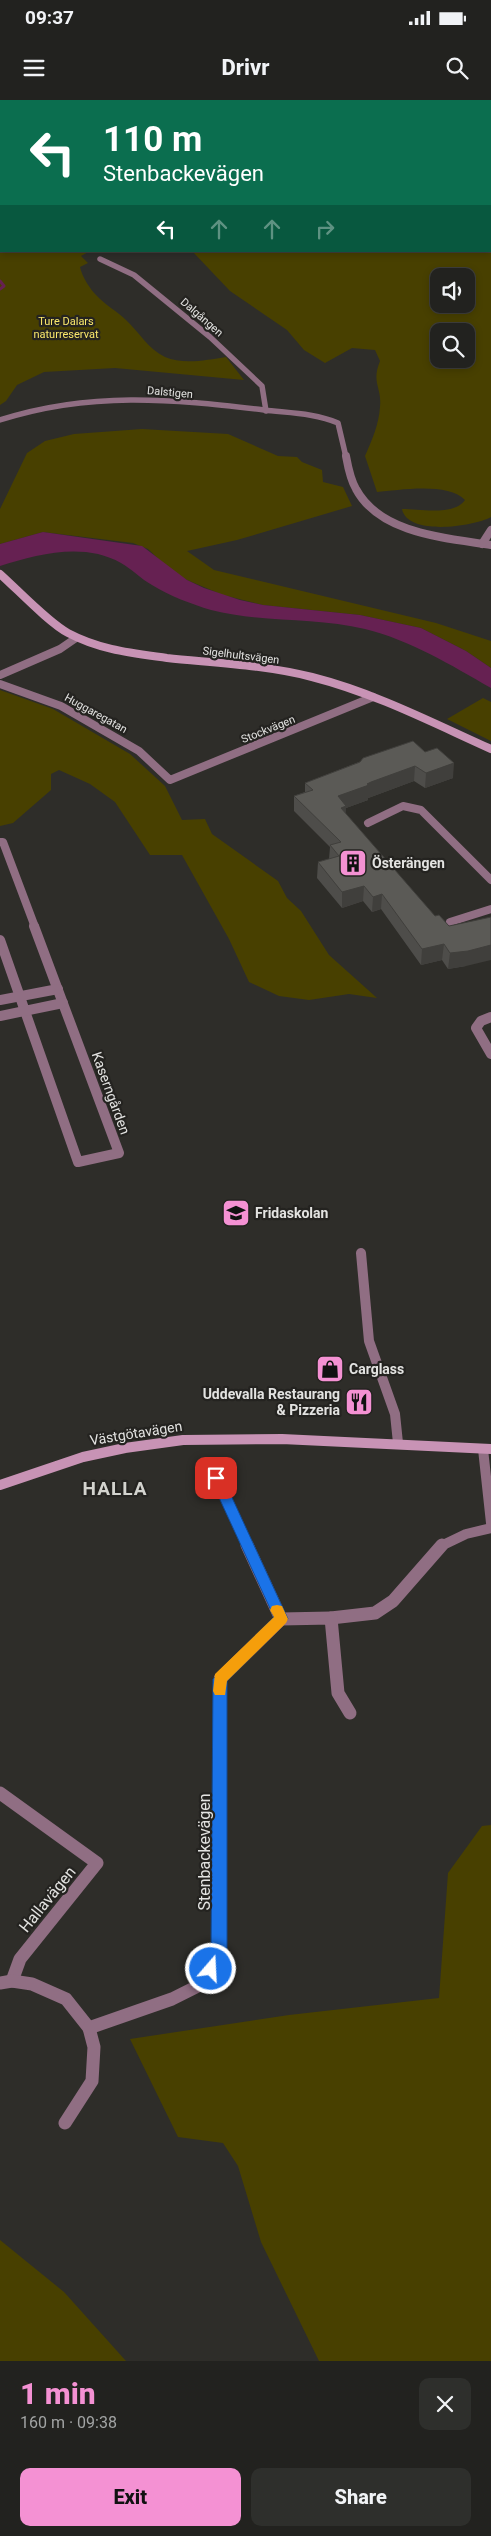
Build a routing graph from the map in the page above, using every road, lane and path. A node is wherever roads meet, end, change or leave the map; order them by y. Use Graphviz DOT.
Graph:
graph roads {
  1 [pos="100,259"];
  2 [pos="266,411"];
  3 [pos="0,420"];
  4 [pos="491,530"];
  5 [pos="482,544"];
  6 [pos="491,545"];
  7 [pos="0,574"];
  8 [pos="76,638"];
  9 [pos="0,675"];
  10 [pos="0,684"];
  11 [pos="373,697"];
  12 [pos="491,749"];
  13 [pos="170,780"];
  14 [pos="368,823"];
  15 [pos="0,842"];
  16 [pos="491,880"];
  17 [pos="491,909"];
  18 [pos="450,922"];
  19 [pos="0,940"];
  20 [pos="58,989"];
  21 [pos="20,996"];
  22 [pos="0,1000"];
  23 [pos="63,1003"];
  24 [pos="25,1011"];
  25 [pos="0,1016"];
  26 [pos="491,1017"];
  27 [pos="491,1054"];
  28 [pos="361,1253"];
  29 [pos="398,1443"];
  30 [pos="487,1449"];
  31 [pos="216,1478"];
  32 [pos="0,1485"];
  33 [pos="491,1523"];
  34 [pos="491,1528"];
  35 [pos="331,1618"];
  36 [pos="281,1619"];
  37 [pos="350,1713"];
  38 [pos="0,1793"];
  39 [pos="6,1982"];
  40 [pos="89,2028"];
  41 [pos="66,2123"];
  1 -- 2 [label="street, Dalgången"];
  2 -- 3 [label="street, Dalstigen"];
  2 -- 5 [label="street, Dalstigen"];
  4 -- 5 [label="street"];
  5 -- 6 [label="street"];
  7 -- 8 [label="street, Sigelhultsvägen"];
  8 -- 9 [label="street"];
  8 -- 11 [label="street, Sigelhultsvägen"];
  10 -- 13 [label="street, Huggaregatan"];
  11 -- 12 [label="street, Sigelhultsvägen"];
  11 -- 13 [label="street, Stockvägen"];
  14 -- 16 [label="street"];
  15 -- 20 [label="street, Kaserngården"];
  17 -- 18 [label="street"];
  19 -- 21 [label="street, Kaserngården"];
  20 -- 21 [label="street"];
  20 -- 23 [label="street, Kaserngården"];
  21 -- 22 [label="street"];
  21 -- 24 [label="street, Kaserngården"];
  23 -- 24 [label="street"];
  23 -- 24 [label="street, Kaserngården"];
  24 -- 25 [label="street"];
  26 -- 27 [label="street"];
  28 -- 29 [label="street"];
  29 -- 30 [label="street, Västgötavägen"];
  29 -- 32 [label="street, Västgötavägen"];
  30 -- 33 [label="street"];
  31 -- 36 [label="street"];
  34 -- 35 [label="street"];
  35 -- 36 [label="street"];
  35 -- 37 [label="street"];
  36 -- 40 [label="street, Stenbackevägen"];
  38 -- 39 [label="street, Hallavägen"];
  39 -- 40 [label="street"];
  40 -- 41 [label="street"];
}
